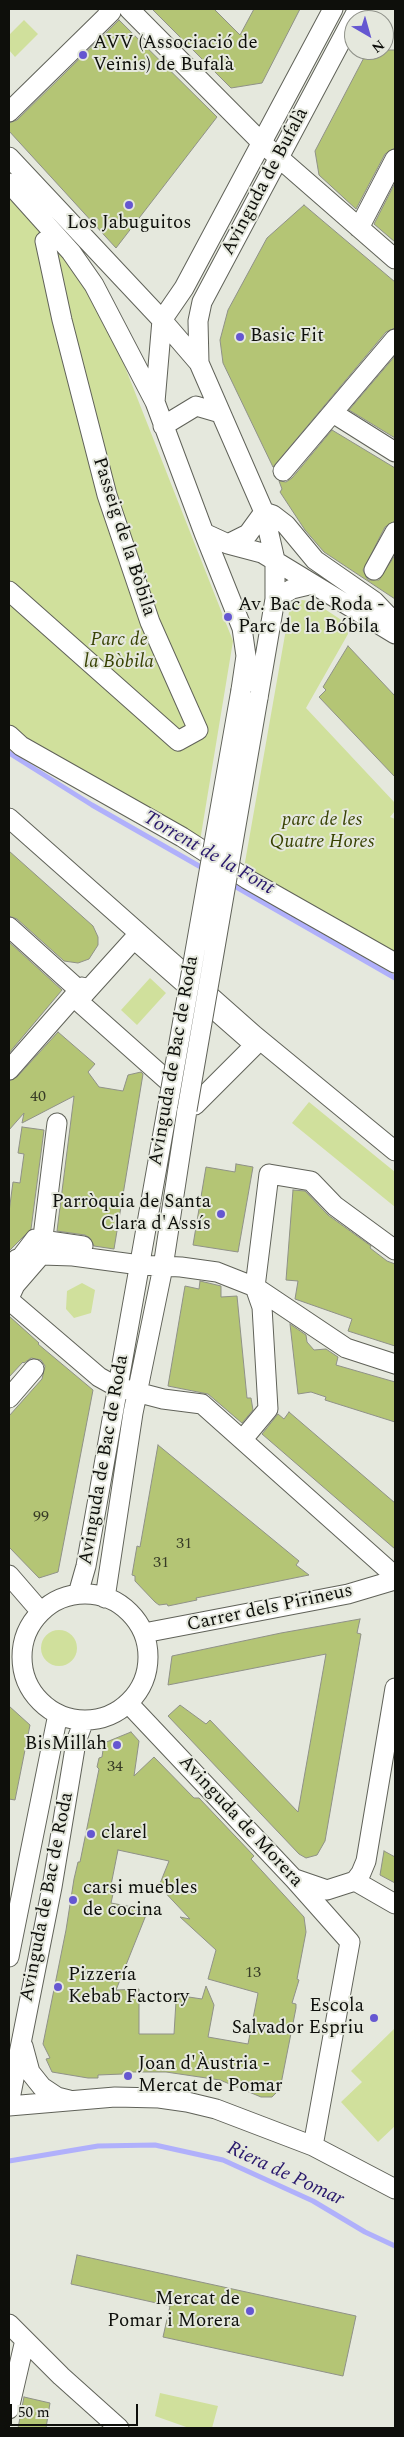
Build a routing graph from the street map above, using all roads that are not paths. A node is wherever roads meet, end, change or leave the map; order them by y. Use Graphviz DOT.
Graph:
graph roads {
  1 [pos="108,9"];
  2 [pos="129,9"];
  3 [pos="333,9"];
  4 [pos="358,9"];
  5 [pos="9,112"];
  6 [pos="262,143"];
  7 [pos="9,157"];
  8 [pos="280,158"];
  9 [pos="395,159"];
  10 [pos="9,183"];
  11 [pos="359,228"];
  12 [pos="45,241"];
  13 [pos="395,259"];
  14 [pos="162,320"];
  15 [pos="395,339"];
  16 [pos="199,363"];
  17 [pos="155,402"];
  18 [pos="220,412"];
  19 [pos="333,413"];
  20 [pos="163,426"];
  21 [pos="395,452"];
  22 [pos="283,471"];
  23 [pos="264,512"];
  24 [pos="395,532"];
  25 [pos="204,533"];
  26 [pos="228,544"];
  27 [pos="275,560"];
  28 [pos="374,570"];
  29 [pos="313,584"];
  30 [pos="9,591"];
  31 [pos="275,599"];
  32 [pos="395,623"];
  33 [pos="395,634"];
  34 [pos="9,735"];
  35 [pos="9,818"];
  36 [pos="9,927"];
  37 [pos="134,928"];
  38 [pos="395,963"];
  39 [pos="79,996"];
  40 [pos="9,1070"];
  41 [pos="57,1123"];
  42 [pos="395,1151"];
  43 [pos="41,1248"];
  44 [pos="395,1250"];
  45 [pos="136,1265"];
  46 [pos="163,1267"];
  47 [pos="9,1268"];
  48 [pos="255,1287"];
  49 [pos="9,1296"];
  50 [pos="395,1364"];
  51 [pos="34,1369"];
  52 [pos="117,1387"];
  53 [pos="138,1394"];
  54 [pos="9,1398"];
  55 [pos="243,1439"];
  56 [pos="9,1575"];
  57 [pos="395,1576"];
  58 [pos="395,1580"];
  59 [pos="78,1594"];
  60 [pos="105,1598"];
  61 [pos="41,1612"];
  62 [pos="144,1633"];
  63 [pos="15,1666"];
  64 [pos="395,1688"];
  65 [pos="128,1703"];
  66 [pos="58,1714"];
  67 [pos="84,1720"];
  68 [pos="388,1777"];
  69 [pos="294,1879"];
  70 [pos="355,1881"];
  71 [pos="395,1904"];
  72 [pos="9,1957"];
  73 [pos="22,2040"];
  74 [pos="76,2101"];
  75 [pos="9,2105"];
  76 [pos="314,2146"];
  77 [pos="395,2189"];
  78 [pos="9,2324"];
  79 [pos="24,2340"];
  80 [pos="9,2409"];
  81 [pos="119,2428"];
  1 -- 5 [label="street"];
  2 -- 6 [label="street"];
  3 -- 6 [label="street, Avinguda de Bufalà"];
  4 -- 8 [label="street, Avinguda de Bufalà"];
  6 -- 8 [label="street"];
  6 -- 14 [label="street, Avinguda de Bufalà"];
  7 -- 14 [label="street"];
  8 -- 11 [label="street"];
  8 -- 16 [label="street, Avinguda de Bufalà"];
  9 -- 11 [label="street"];
  10 -- 17 [label="street"];
  11 -- 13 [label="street"];
  12 -- 30 [label="street, Passeig de la Bòbila"];
  14 -- 16 [label="street"];
  14 -- 17 [label="street"];
  15 -- 19 [label="street"];
  16 -- 18 [label="street, Avinguda de Bac de Roda"];
  17 -- 20 [label="street, Avinguda de Bac de Roda"];
  18 -- 20 [label="street"];
  18 -- 23 [label="street, Avinguda de Bac de Roda"];
  19 -- 21 [label="street"];
  19 -- 22 [label="street"];
  20 -- 25 [label="street, Avinguda de Bac de Roda"];
  23 -- 26 [label="street"];
  23 -- 27 [label="street, Avinguda de Bac de Roda"];
  23 -- 32 [label="street"];
  24 -- 28 [label="street"];
  25 -- 26 [label="street"];
  25 -- 45 [label="street, Avinguda de Bac de Roda, bridge"];
  26 -- 27 [label="street"];
  27 -- 29 [label="street"];
  27 -- 31 [label="street, Avinguda de Bac de Roda"];
  29 -- 31 [label="street"];
  29 -- 33 [label="street"];
  31 -- 46 [label="street, Avinguda de Bac de Roda, bridge"];
  34 -- 38 [label="street"];
  35 -- 37 [label="street"];
  36 -- 39 [label="street"];
  37 -- 39 [label="street"];
  37 -- 42 [label="street"];
  39 -- 39 [label="street"];
  39 -- 40 [label="street"];
  41 -- 43 [label="street"];
  43 -- 45 [label="street"];
  43 -- 47 [label="street"];
  43 -- 49 [label="street"];
  44 -- 48 [label="street"];
  45 -- 46 [label="street"];
  45 -- 49 [label="street"];
  45 -- 52 [label="street, Avinguda de Bac de Roda"];
  46 -- 48 [label="street"];
  46 -- 53 [label="street, Avinguda de Bac de Roda"];
  48 -- 50 [label="street"];
  48 -- 55 [label="street"];
  49 -- 52 [label="street"];
  51 -- 54 [label="street"];
  52 -- 53 [label="street"];
  52 -- 59 [label="street, Avinguda de Bac de Roda"];
  53 -- 55 [label="street"];
  53 -- 60 [label="street, Avinguda de Bac de Roda"];
  55 -- 57 [label="street"];
  56 -- 61 [label="street"];
  58 -- 62 [label="street, Carrer dels Pirineus"];
  59 -- 60 [label="street"];
  59 -- 61 [label="street"];
  60 -- 62 [label="street"];
  61 -- 63 [label="street"];
  62 -- 65 [label="street"];
  63 -- 66 [label="street"];
  64 -- 68 [label="street"];
  65 -- 67 [label="street"];
  65 -- 69 [label="street, Avinguda de Morera"];
  66 -- 67 [label="street"];
  66 -- 72 [label="street, Avinguda de Bac de Roda"];
  67 -- 73 [label="street, Avinguda de Bac de Roda"];
  68 -- 70 [label="street"];
  69 -- 70 [label="street"];
  69 -- 76 [label="street, Avinguda de Morera"];
  70 -- 71 [label="street"];
  73 -- 74 [label="street"];
  73 -- 75 [label="street, Avinguda de Bac de Roda"];
  74 -- 75 [label="street"];
  74 -- 76 [label="street"];
  76 -- 77 [label="street"];
  78 -- 79 [label="street"];
  79 -- 80 [label="street"];
  79 -- 81 [label="street"];
}
